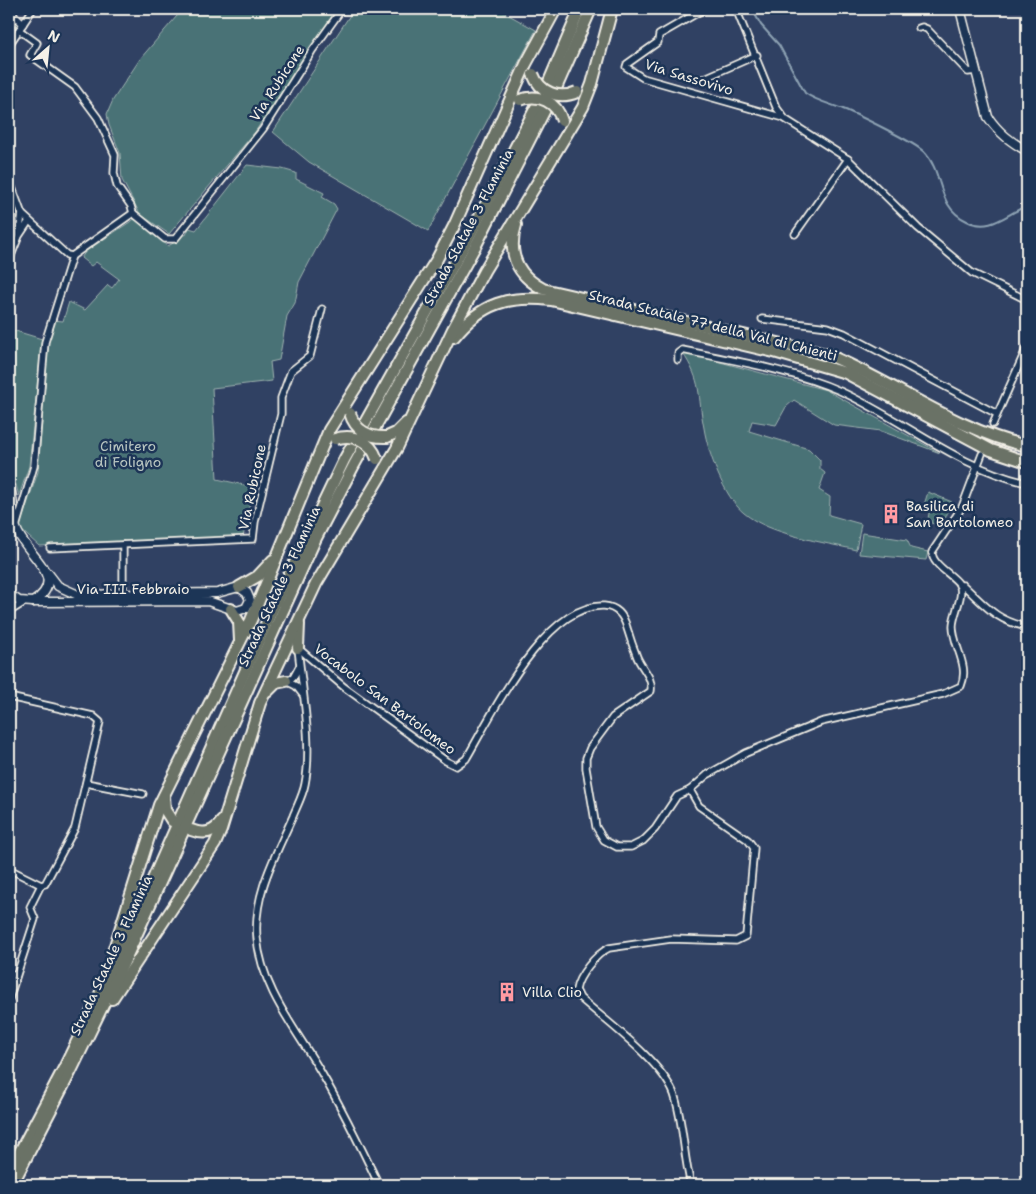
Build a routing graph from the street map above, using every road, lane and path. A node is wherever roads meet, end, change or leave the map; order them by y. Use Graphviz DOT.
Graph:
graph roads {
  1 [pos="33,9"];
  2 [pos="342,9"];
  3 [pos="556,9"];
  4 [pos="580,9"];
  5 [pos="591,9"];
  6 [pos="612,9"];
  7 [pos="704,9"];
  8 [pos="736,9"];
  9 [pos="960,9"];
  10 [pos="9,10"];
  11 [pos="23,24"];
  12 [pos="919,28"];
  13 [pos="19,30"];
  14 [pos="540,38"];
  15 [pos="9,45"];
  16 [pos="757,56"];
  17 [pos="976,71"];
  18 [pos="594,72"];
  19 [pos="700,80"];
  20 [pos="502,118"];
  21 [pos="785,119"];
  22 [pos="560,144"];
  23 [pos="1027,151"];
  24 [pos="848,158"];
  25 [pos="9,179"];
  26 [pos="133,213"];
  27 [pos="22,214"];
  28 [pos="519,215"];
  29 [pos="29,222"];
  30 [pos="795,234"];
  31 [pos="19,236"];
  32 [pos="72,256"];
  33 [pos="9,261"];
  34 [pos="1027,300"];
  35 [pos="322,309"];
  36 [pos="762,319"];
  37 [pos="447,345"];
  38 [pos="1027,347"];
  39 [pos="678,360"];
  40 [pos="350,394"];
  41 [pos="997,414"];
  42 [pos="409,419"];
  43 [pos="993,424"];
  44 [pos="322,445"];
  45 [pos="1027,446"];
  46 [pos="982,454"];
  47 [pos="1027,462"];
  48 [pos="977,467"];
  49 [pos="379,476"];
  50 [pos="1027,483"];
  51 [pos="9,486"];
  52 [pos="16,528"];
  53 [pos="123,545"];
  54 [pos="282,546"];
  55 [pos="50,548"];
  56 [pos="48,573"];
  57 [pos="960,585"];
  58 [pos="239,587"];
  59 [pos="9,594"];
  60 [pos="123,594"];
  61 [pos="29,602"];
  62 [pos="231,610"];
  63 [pos="9,612"];
  64 [pos="301,613"];
  65 [pos="1027,627"];
  66 [pos="240,644"];
  67 [pos="298,648"];
  68 [pos="300,664"];
  69 [pos="286,681"];
  70 [pos="9,697"];
  71 [pos="304,697"];
  72 [pos="260,703"];
  73 [pos="86,783"];
  74 [pos="690,790"];
  75 [pos="143,794"];
  76 [pos="164,795"];
  77 [pos="226,813"];
  78 [pos="172,820"];
  79 [pos="191,830"];
  80 [pos="9,868"];
  81 [pos="41,885"];
  82 [pos="9,973"];
  83 [pos="16,975"];
  84 [pos="9,999"];
  85 [pos="67,1070"];
  86 [pos="9,1172"];
  87 [pos="12,1185"];
  88 [pos="379,1185"];
  89 [pos="691,1185"];
  1 -- 11 [label="street"];
  2 -- 26 [label="street, Via Rubicone"];
  3 -- 14 [label="highway"];
  4 -- 85 [label="highway, Strada Statale 3 Flaminia"];
  5 -- 85 [label="highway, Strada Statale 3 Flaminia"];
  6 -- 18 [label="highway"];
  7 -- 21 [label="street, Via Sassovivo"];
  8 -- 16 [label="street, Via Sassovivo"];
  9 -- 17 [label="main road"];
  10 -- 11 [label="street"];
  11 -- 13 [label="street"];
  12 -- 17 [label="street"];
  13 -- 15 [label="street"];
  13 -- 26 [label="street"];
  14 -- 18 [label="highway, bridge"];
  14 -- 20 [label="highway"];
  16 -- 19 [label="street, Via Sassovivo"];
  16 -- 21 [label="street, Via Sassovivo"];
  17 -- 23 [label="main road"];
  18 -- 22 [label="highway"];
  20 -- 22 [label="highway, bridge"];
  20 -- 40 [label="highway"];
  21 -- 24 [label="street, Via Sassovivo"];
  22 -- 28 [label="highway"];
  24 -- 30 [label="street"];
  24 -- 34 [label="street, Via Sassovivo"];
  25 -- 27 [label="street"];
  26 -- 32 [label="street"];
  27 -- 29 [label="street"];
  27 -- 31 [label="street"];
  28 -- 37 [label="highway"];
  28 -- 45 [label="highway, Strada Statale 77 della Val di Chienti"];
  29 -- 31 [label="street"];
  29 -- 32 [label="street"];
  31 -- 33 [label="street"];
  32 -- 52 [label="street"];
  35 -- 53 [label="street, Via Rubicone"];
  36 -- 41 [label="street"];
  37 -- 42 [label="highway"];
  37 -- 47 [label="highway, Strada Statale 77 della Val di Chienti"];
  38 -- 41 [label="street"];
  39 -- 48 [label="street"];
  40 -- 42 [label="highway, bridge"];
  40 -- 44 [label="highway"];
  41 -- 43 [label="street"];
  42 -- 49 [label="highway"];
  44 -- 49 [label="highway, bridge"];
  44 -- 54 [label="highway"];
  46 -- 48 [label="street"];
  48 -- 50 [label="street"];
  48 -- 57 [label="street"];
  49 -- 64 [label="highway"];
  51 -- 52 [label="main road"];
  52 -- 56 [label="main road"];
  53 -- 55 [label="street, Via Rubicone"];
  53 -- 60 [label="street"];
  54 -- 58 [label="highway"];
  54 -- 66 [label="highway"];
  56 -- 60 [label="main road"];
  56 -- 61 [label="main road"];
  57 -- 65 [label="street"];
  57 -- 74 [label="street, Vocabolo San Bartolomeo"];
  58 -- 60 [label="main road"];
  58 -- 62 [label="main road"];
  59 -- 61 [label="main road"];
  61 -- 62 [label="main road, Via III Febbraio"];
  61 -- 63 [label="street"];
  62 -- 66 [label="highway"];
  64 -- 67 [label="highway"];
  64 -- 72 [label="highway"];
  66 -- 76 [label="highway"];
  67 -- 68 [label="street"];
  67 -- 74 [label="street, Vocabolo San Bartolomeo"];
  68 -- 69 [label="street"];
  68 -- 71 [label="street"];
  69 -- 71 [label="street"];
  69 -- 72 [label="highway"];
  70 -- 73 [label="street"];
  71 -- 88 [label="street"];
  72 -- 77 [label="highway"];
  73 -- 75 [label="street"];
  73 -- 81 [label="street"];
  74 -- 89 [label="street"];
  76 -- 78 [label="highway"];
  76 -- 85 [label="highway"];
  77 -- 79 [label="highway"];
  77 -- 85 [label="highway"];
  80 -- 81 [label="street"];
  81 -- 83 [label="street"];
  82 -- 83 [label="street"];
  83 -- 84 [label="street"];
  85 -- 86 [label="highway, Strada Statale 3 Flaminia"];
  85 -- 87 [label="highway, Strada Statale 3 Flaminia"];
}
